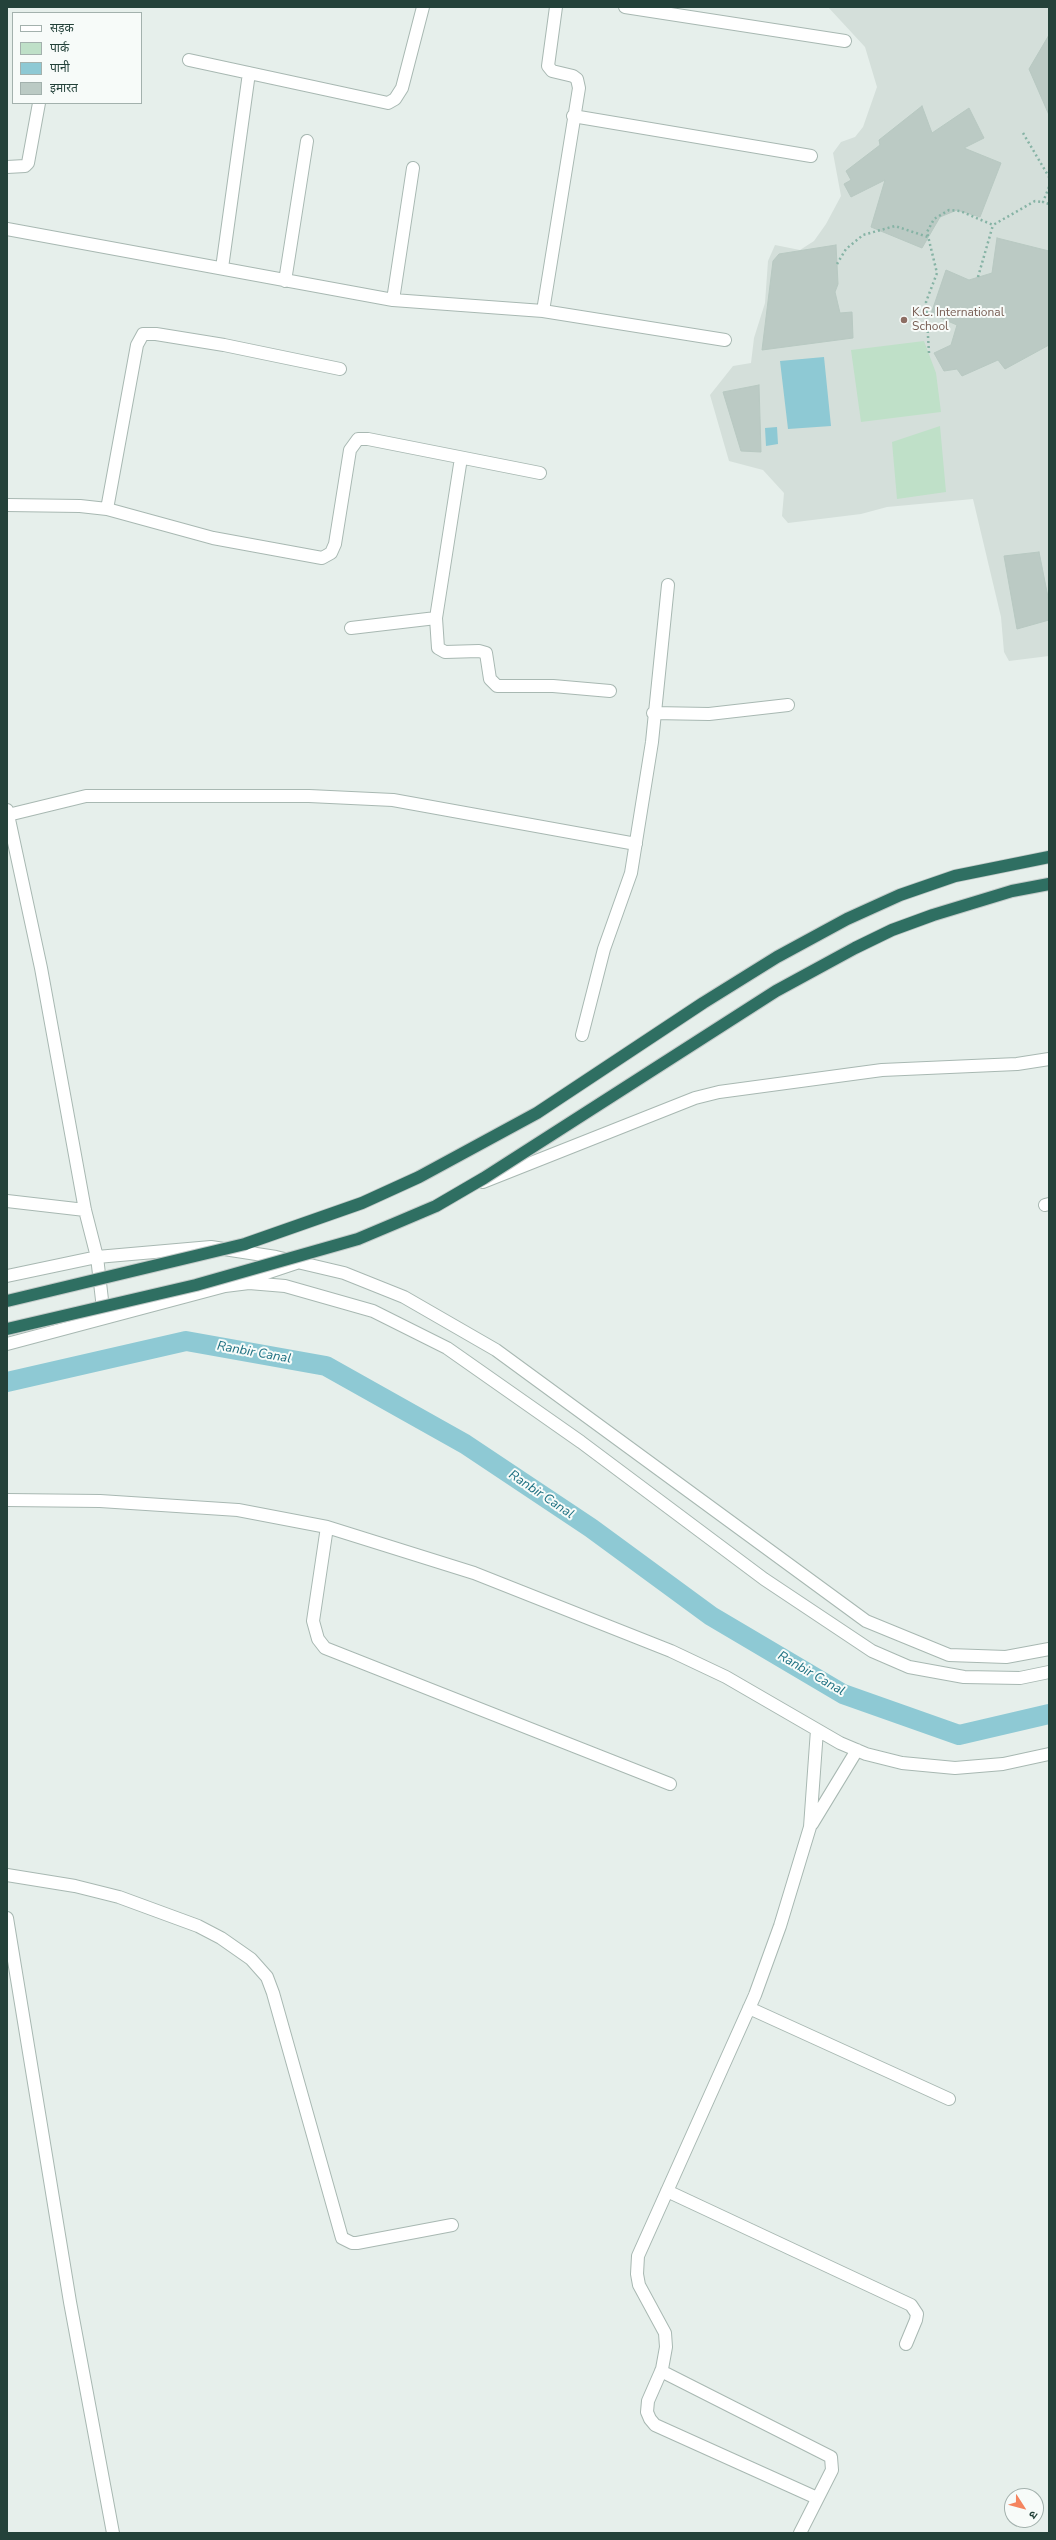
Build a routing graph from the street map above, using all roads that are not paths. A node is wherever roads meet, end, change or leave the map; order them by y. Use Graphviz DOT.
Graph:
graph roads {
  1 [pos="556,7"];
  2 [pos="625,7"];
  3 [pos="419,8"];
  4 [pos="845,41"];
  5 [pos="189,60"];
  6 [pos="249,73"];
  7 [pos="39,104"];
  8 [pos="573,116"];
  9 [pos="307,141"];
  10 [pos="811,156"];
  11 [pos="7,166"];
  12 [pos="413,168"];
  13 [pos="7,229"];
  14 [pos="222,268"];
  15 [pos="285,281"];
  16 [pos="394,300"];
  17 [pos="543,311"];
  18 [pos="725,340"];
  19 [pos="340,369"];
  20 [pos="461,458"];
  21 [pos="540,473"];
  22 [pos="7,505"];
  23 [pos="107,509"];
  24 [pos="668,585"];
  25 [pos="436,618"];
  26 [pos="351,628"];
  27 [pos="610,692"];
  28 [pos="788,705"];
  29 [pos="653,713"];
  30 [pos="8,812"];
  31 [pos="636,844"];
  32 [pos="13,856"];
  33 [pos="1049,857"];
  34 [pos="1049,884"];
  35 [pos="582,1035"];
  36 [pos="1049,1059"];
  37 [pos="7,1201"];
  38 [pos="85,1210"];
  39 [pos="97,1257"];
  40 [pos="299,1262"];
  41 [pos="7,1276"];
  42 [pos="226,1286"];
  43 [pos="7,1301"];
  44 [pos="105,1318"];
  45 [pos="7,1328"];
  46 [pos="7,1344"];
  47 [pos="7,1500"];
  48 [pos="327,1527"];
  49 [pos="1049,1649"];
  50 [pos="1049,1672"];
  51 [pos="817,1730"];
  52 [pos="856,1750"];
  53 [pos="1049,1754"];
  54 [pos="670,1784"];
  55 [pos="810,1827"];
  56 [pos="7,1875"];
  57 [pos="7,1918"];
  58 [pos="749,2008"];
  59 [pos="949,2099"];
  60 [pos="667,2190"];
  61 [pos="452,2225"];
  62 [pos="906,2344"];
  63 [pos="662,2371"];
  64 [pos="817,2498"];
  65 [pos="113,2533"];
  66 [pos="800,2533"];
  1 -- 8 [label="street"];
  2 -- 4 [label="street"];
  3 -- 6 [label="street"];
  5 -- 6 [label="street"];
  6 -- 14 [label="street"];
  7 -- 11 [label="street"];
  8 -- 10 [label="street"];
  8 -- 17 [label="street"];
  9 -- 15 [label="street"];
  12 -- 16 [label="street"];
  13 -- 14 [label="street"];
  14 -- 15 [label="street"];
  15 -- 16 [label="street"];
  16 -- 17 [label="street"];
  17 -- 18 [label="street"];
  19 -- 23 [label="street"];
  20 -- 21 [label="street"];
  20 -- 23 [label="street"];
  20 -- 25 [label="street"];
  22 -- 23 [label="street"];
  24 -- 29 [label="street"];
  25 -- 26 [label="street"];
  25 -- 27 [label="street"];
  28 -- 29 [label="street"];
  29 -- 31 [label="street"];
  30 -- 31 [label="street"];
  30 -- 32 [label="street"];
  31 -- 35 [label="street"];
  32 -- 38 [label="street"];
  33 -- 43 [label="highway, bridge"];
  34 -- 45 [label="highway, bridge"];
  36 -- 40 [label="street"];
  37 -- 38 [label="street"];
  38 -- 39 [label="street"];
  39 -- 40 [label="street"];
  39 -- 41 [label="street"];
  39 -- 44 [label="street"];
  40 -- 42 [label="street"];
  40 -- 49 [label="street"];
  42 -- 44 [label="street"];
  42 -- 50 [label="street"];
  44 -- 46 [label="street"];
  47 -- 48 [label="street"];
  48 -- 51 [label="street"];
  48 -- 54 [label="street"];
  51 -- 52 [label="street"];
  51 -- 55 [label="street"];
  52 -- 53 [label="street"];
  52 -- 55 [label="street"];
  55 -- 58 [label="street"];
  56 -- 61 [label="street"];
  57 -- 65 [label="street"];
  58 -- 59 [label="street"];
  58 -- 60 [label="street"];
  60 -- 62 [label="street"];
  60 -- 63 [label="street"];
  63 -- 64 [label="street"];
  63 -- 64 [label="street"];
  64 -- 66 [label="street"];
}
